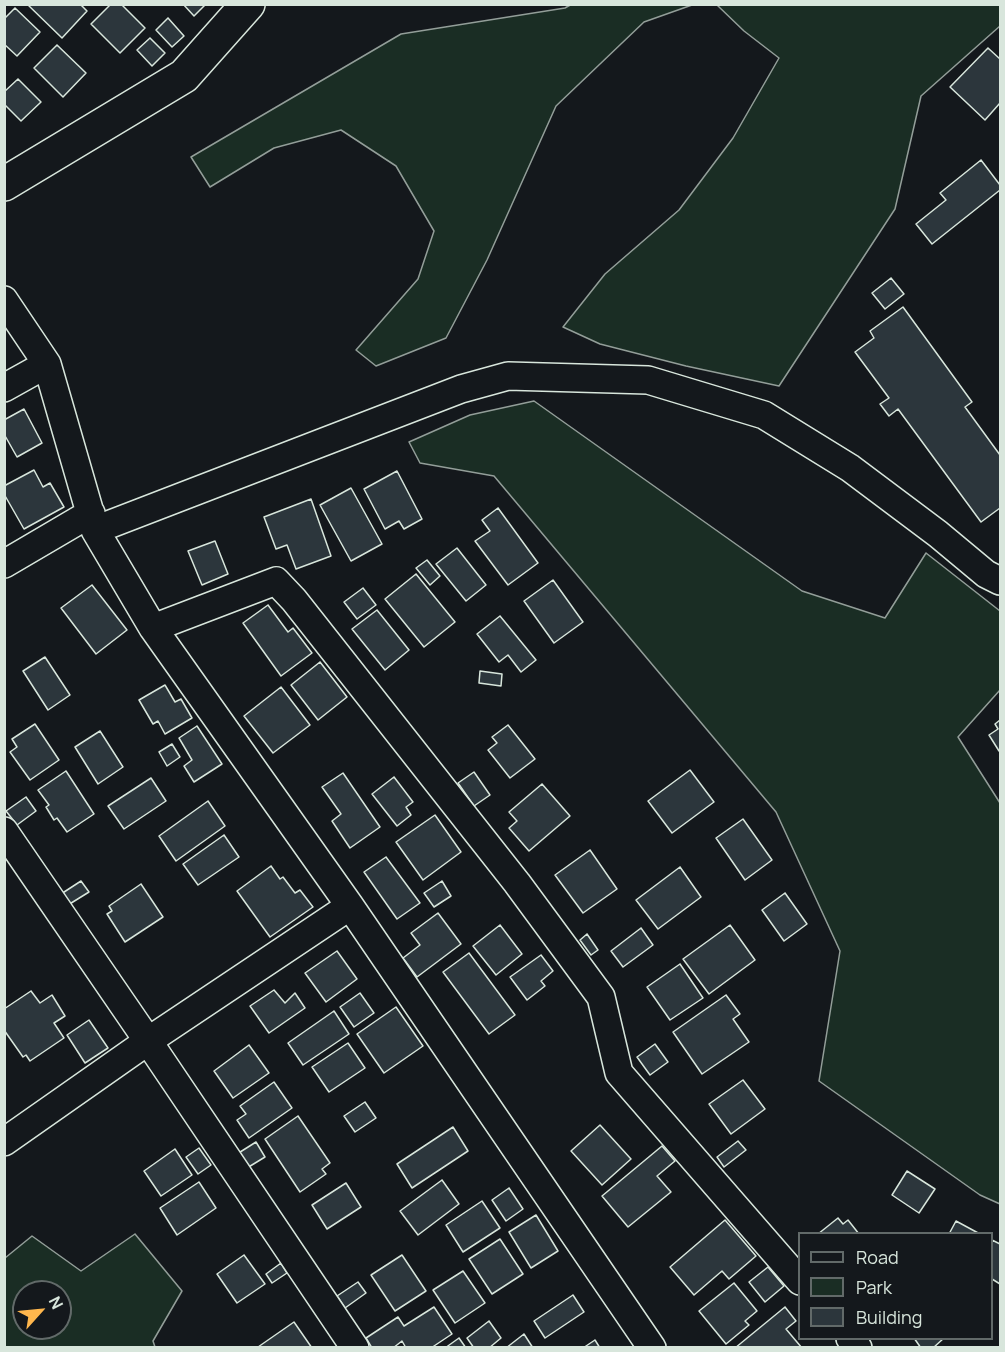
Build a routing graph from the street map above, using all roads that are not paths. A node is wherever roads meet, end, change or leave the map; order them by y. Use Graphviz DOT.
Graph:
graph roads {
  1 [pos="248,4"];
  2 [pos="4,184"];
  3 [pos="4,300"];
  4 [pos="46,364"];
  5 [pos="4,388"];
  6 [pos="93,521"];
  7 [pos="4,564"];
  8 [pos="1000,581"];
  9 [pos="153,628"];
  10 [pos="4,831"];
  11 [pos="350,906"];
  12 [pos="148,1041"];
  13 [pos="4,1142"];
  14 [pos="798,1279"];
  15 [pos="355,1347"];
  16 [pos="652,1347"];
  1 -- 2 [label="street"];
  3 -- 4 [label="street"];
  4 -- 5 [label="street"];
  4 -- 6 [label="street"];
  6 -- 7 [label="street"];
  6 -- 8 [label="street"];
  6 -- 9 [label="street"];
  9 -- 11 [label="street"];
  9 -- 14 [label="street"];
  10 -- 12 [label="street"];
  11 -- 12 [label="street"];
  11 -- 16 [label="street"];
  12 -- 13 [label="street"];
  12 -- 15 [label="street"];
}
